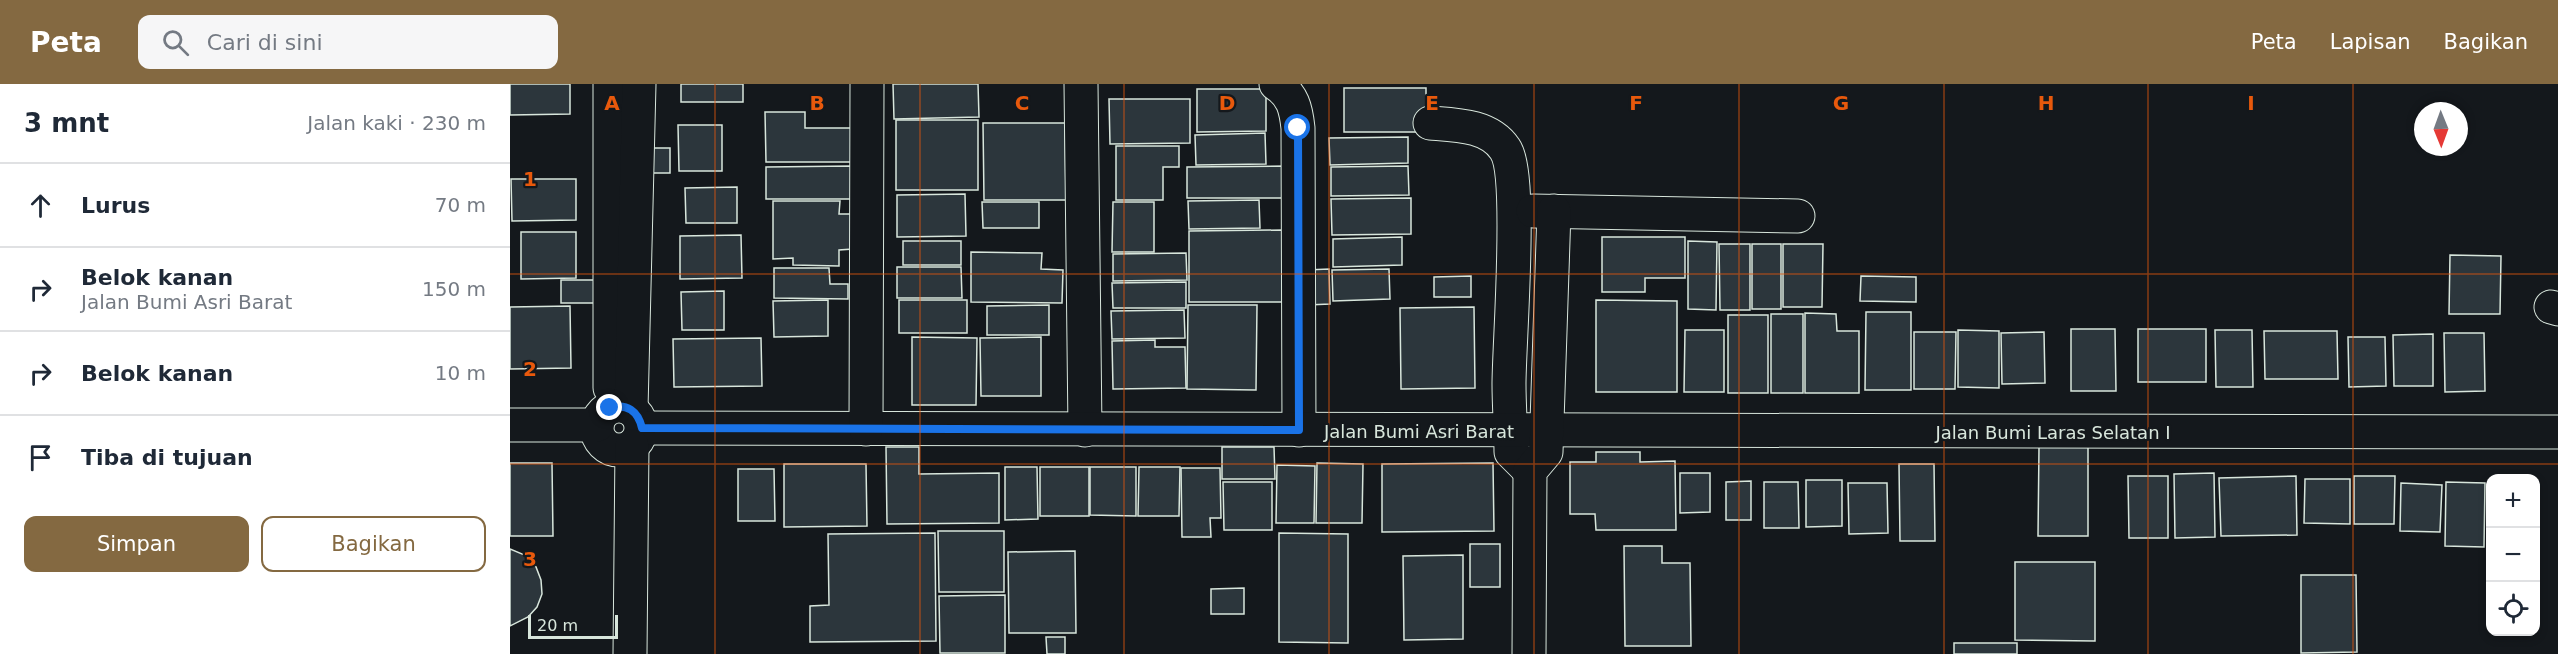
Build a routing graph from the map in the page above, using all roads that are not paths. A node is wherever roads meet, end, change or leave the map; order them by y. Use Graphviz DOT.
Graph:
graph roads {
  1 [pos="609,84"];
  2 [pos="639,84"];
  3 [pos="867,84"];
  4 [pos="1081,84"];
  5 [pos="1276,84"];
  6 [pos="1430,123"];
  7 [pos="1514,211"];
  8 [pos="1554,211"];
  9 [pos="1798,216"];
  10 [pos="510,425"];
  11 [pos="620,428"];
  12 [pos="866,429"];
  13 [pos="1084,430"];
  14 [pos="1299,430"];
  15 [pos="1511,431"];
  16 [pos="1547,431"];
  17 [pos="2558,432"];
  18 [pos="1530,471"];
  19 [pos="610,654"];
  20 [pos="630,654"];
  21 [pos="1528,654"];
  1 -- 11 [label="street"];
  2 -- 11 [label="street"];
  3 -- 12 [label="street"];
  4 -- 13 [label="street"];
  5 -- 14 [label="street"];
  6 -- 7 [label="street"];
  7 -- 8 [label="street"];
  7 -- 15 [label="street"];
  8 -- 9 [label="street"];
  8 -- 16 [label="street"];
  10 -- 11 [label="street, Jalan Bumi Asri Barat"];
  11 -- 12 [label="street, Jalan Bumi Asri Barat"];
  11 -- 19 [label="street"];
  11 -- 20 [label="street"];
  12 -- 13 [label="street, Jalan Bumi Asri Barat"];
  13 -- 14 [label="street, Jalan Bumi Asri Barat"];
  14 -- 15 [label="street, Jalan Bumi Asri Barat"];
  15 -- 16 [label="street, Jalan Bumi Asri Barat"];
  15 -- 18 [label="street"];
  16 -- 17 [label="street, Jalan Bumi Laras Selatan I"];
  16 -- 18 [label="street"];
  18 -- 21 [label="street"];
}
